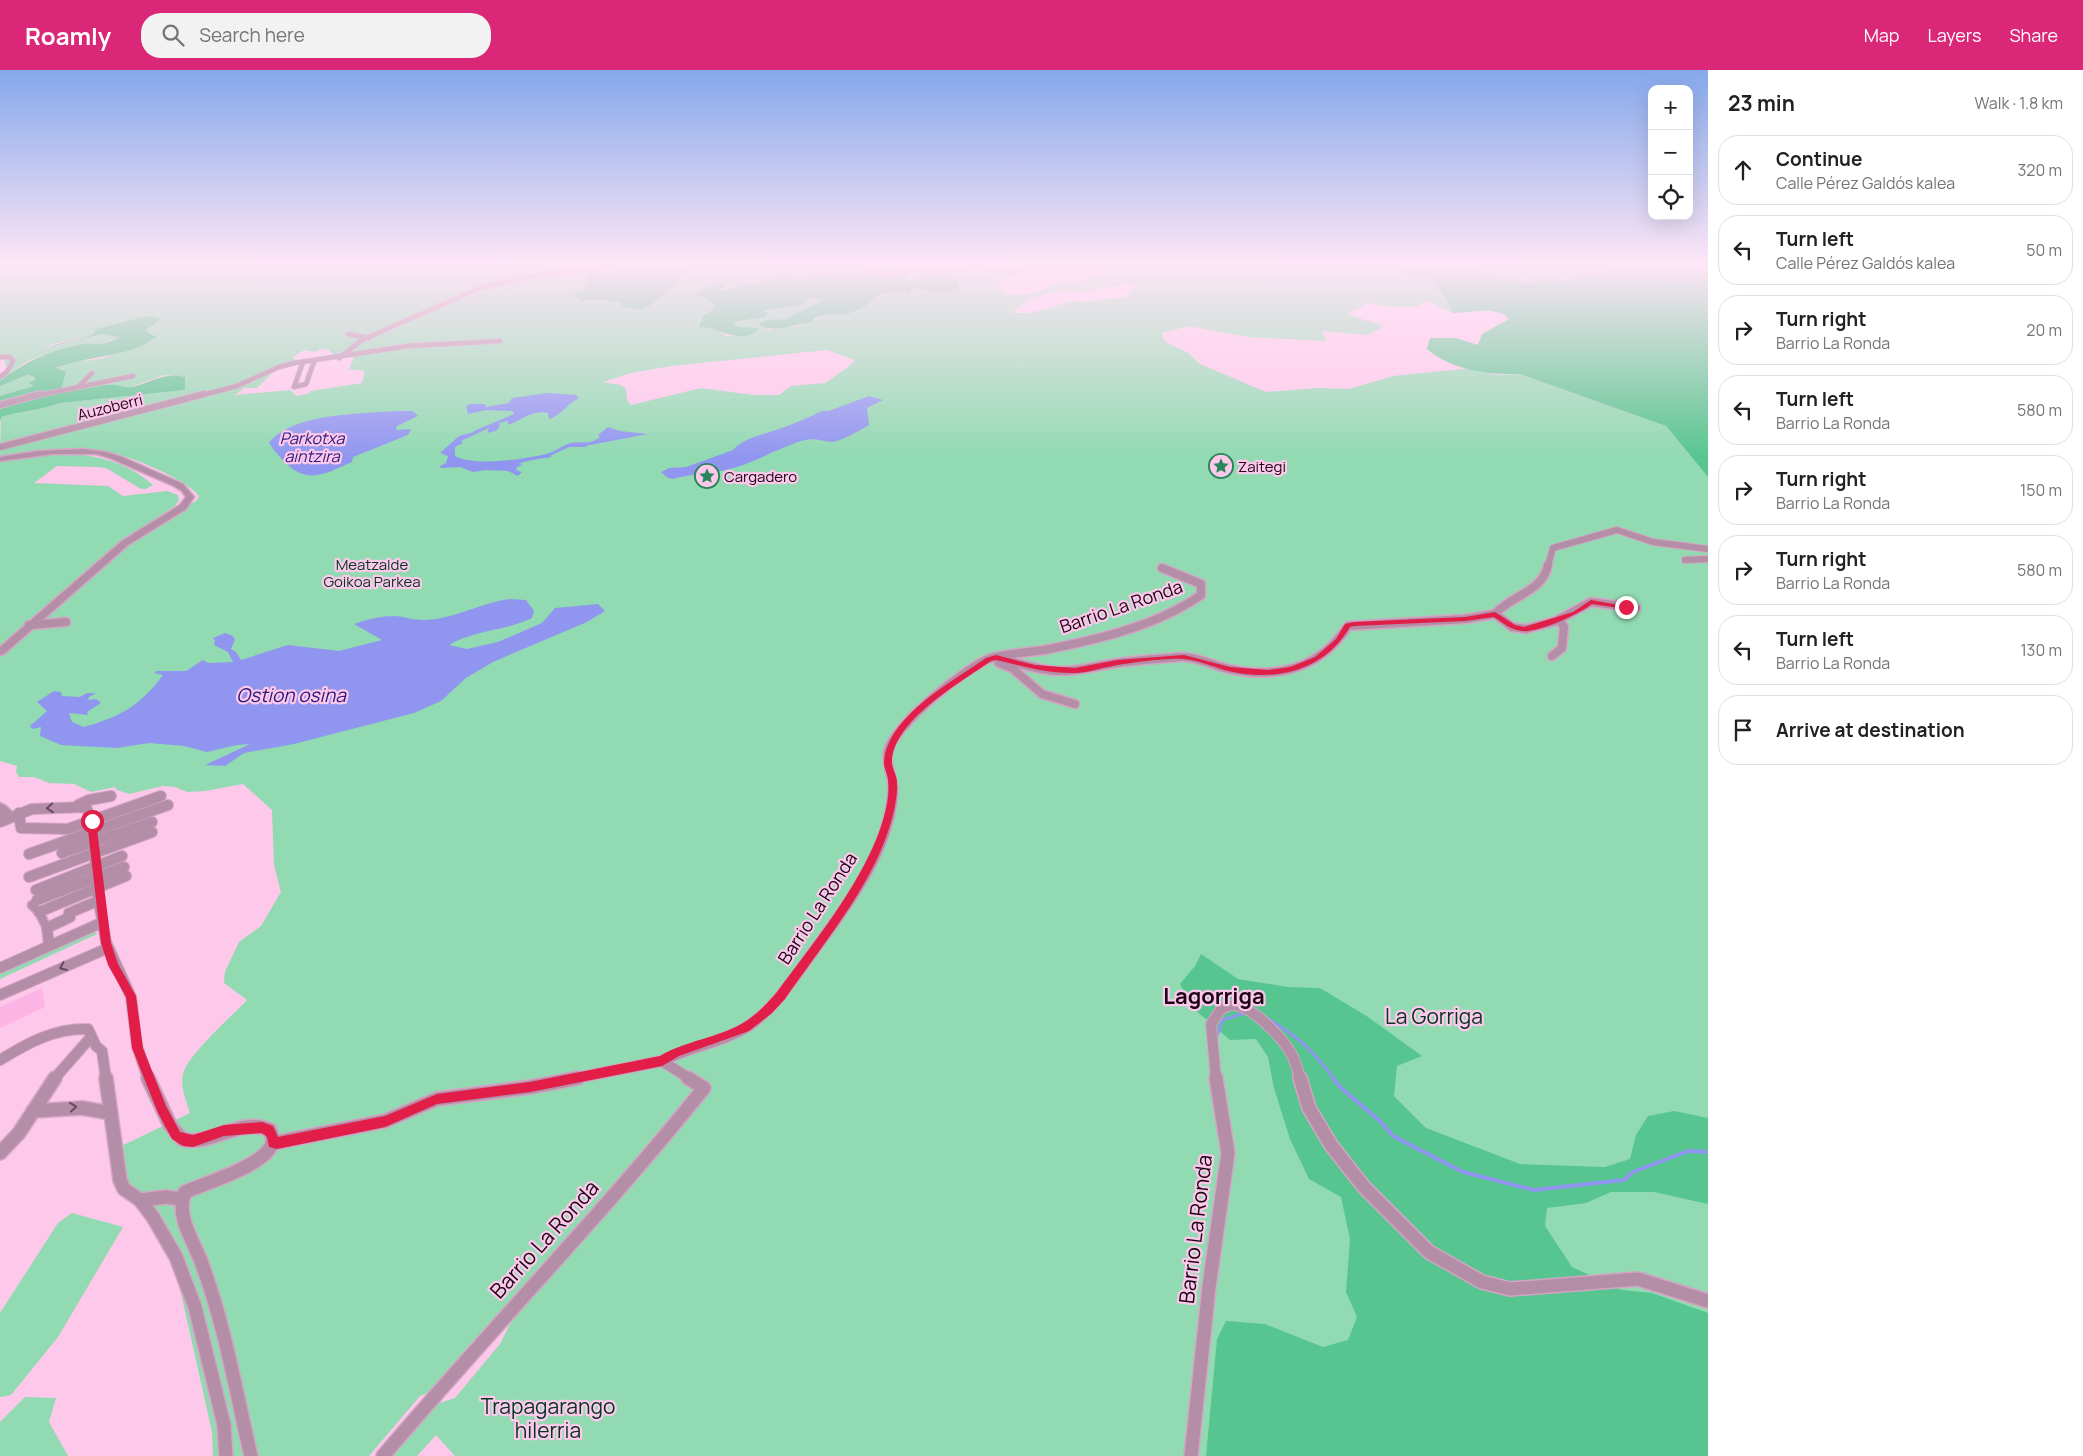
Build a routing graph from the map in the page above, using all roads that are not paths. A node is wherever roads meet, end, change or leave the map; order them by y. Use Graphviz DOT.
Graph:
graph roads {
  1 [pos="389,329"];
  2 [pos="348,334"];
  3 [pos="369,338"];
  4 [pos="500,341"];
  5 [pos="0,357"];
  6 [pos="339,358"];
  7 [pos="303,362"];
  8 [pos="314,362"];
  9 [pos="92,372"];
  10 [pos="133,376"];
  11 [pos="0,377"];
  12 [pos="80,385"];
  13 [pos="225,390"];
  14 [pos="241,391"];
  15 [pos="0,405"];
  16 [pos="0,447"];
  17 [pos="0,459"];
  18 [pos="1708,549"];
  19 [pos="1708,559"];
  20 [pos="1685,560"];
  21 [pos="1162,568"];
  22 [pos="1636,608"];
  23 [pos="1495,614"];
  24 [pos="1560,619"];
  25 [pos="66,622"];
  26 [pos="29,626"];
  27 [pos="0,652"];
  28 [pos="1552,656"];
  29 [pos="992,659"];
  30 [pos="1075,704"];
  31 [pos="111,796"];
  32 [pos="161,796"];
  33 [pos="168,805"];
  34 [pos="78,806"];
  35 [pos="0,807"];
  36 [pos="9,817"];
  37 [pos="92,821"];
  38 [pos="152,827"];
  39 [pos="61,830"];
  40 [pos="93,832"];
  41 [pos="62,848"];
  42 [pos="94,848"];
  43 [pos="29,854"];
  44 [pos="122,856"];
  45 [pos="63,864"];
  46 [pos="125,872"];
  47 [pos="30,877"];
  48 [pos="97,877"];
  49 [pos="100,900"];
  50 [pos="36,902"];
  51 [pos="103,922"];
  52 [pos="47,928"];
  53 [pos="49,946"];
  54 [pos="108,948"];
  55 [pos="0,968"];
  56 [pos="0,995"];
  57 [pos="91,1037"];
  58 [pos="0,1060"];
  59 [pos="662,1061"];
  60 [pos="33,1111"];
  61 [pos="111,1112"];
  62 [pos="273,1143"];
  63 [pos="0,1153"];
  64 [pos="180,1199"];
  65 [pos="140,1200"];
  66 [pos="1708,1301"];
  67 [pos="226,1456"];
  68 [pos="251,1456"];
  69 [pos="383,1456"];
  70 [pos="1191,1456"];
  1 -- 3 [label="street"];
  2 -- 3 [label="street"];
  3 -- 6 [label="street"];
  4 -- 6 [label="street, Auzoberri"];
  5 -- 11 [label="street"];
  6 -- 8 [label="street, Auzoberri"];
  7 -- 8 [label="street, Auzoberri"];
  7 -- 8 [label="street"];
  7 -- 13 [label="street, Auzoberri"];
  9 -- 12 [label="street"];
  10 -- 12 [label="street"];
  12 -- 15 [label="street"];
  13 -- 14 [label="street, Auzoberri"];
  13 -- 16 [label="street, Auzoberri"];
  17 -- 26 [label="street"];
  18 -- 23 [label="street"];
  19 -- 20 [label="street"];
  21 -- 29 [label="street, Barrio La Ronda"];
  22 -- 24 [label="street"];
  23 -- 24 [label="street"];
  23 -- 29 [label="street"];
  24 -- 28 [label="street"];
  25 -- 26 [label="street"];
  26 -- 27 [label="street"];
  29 -- 30 [label="street"];
  29 -- 59 [label="street, Barrio La Ronda"];
  31 -- 34 [label="street"];
  32 -- 37 [label="street"];
  33 -- 40 [label="street"];
  34 -- 36 [label="street, one-way"];
  34 -- 37 [label="street"];
  35 -- 36 [label="street"];
  36 -- 39 [label="street"];
  37 -- 39 [label="street"];
  37 -- 40 [label="street"];
  38 -- 42 [label="street"];
  39 -- 41 [label="street"];
  40 -- 41 [label="street"];
  40 -- 42 [label="street"];
  41 -- 42 [label="street"];
  41 -- 43 [label="street"];
  41 -- 45 [label="street"];
  42 -- 45 [label="street"];
  42 -- 48 [label="street"];
  44 -- 48 [label="street"];
  45 -- 47 [label="street"];
  46 -- 48 [label="street"];
  48 -- 49 [label="street"];
  48 -- 50 [label="street"];
  48 -- 50 [label="street"];
  49 -- 51 [label="street"];
  49 -- 52 [label="street"];
  50 -- 52 [label="street"];
  51 -- 53 [label="street"];
  51 -- 54 [label="street"];
  52 -- 53 [label="street"];
  53 -- 55 [label="street"];
  54 -- 56 [label="street, one-way"];
  54 -- 62 [label="street"];
  57 -- 58 [label="street"];
  57 -- 60 [label="street"];
  57 -- 61 [label="street"];
  59 -- 62 [label="street, Barrio La Ronda"];
  59 -- 69 [label="street, Barrio La Ronda"];
  60 -- 61 [label="street, one-way"];
  60 -- 63 [label="street"];
  61 -- 65 [label="street"];
  62 -- 64 [label="street"];
  64 -- 65 [label="street"];
  64 -- 68 [label="street"];
  65 -- 67 [label="street"];
  66 -- 70 [label="street, Barrio La Ronda"];
}
